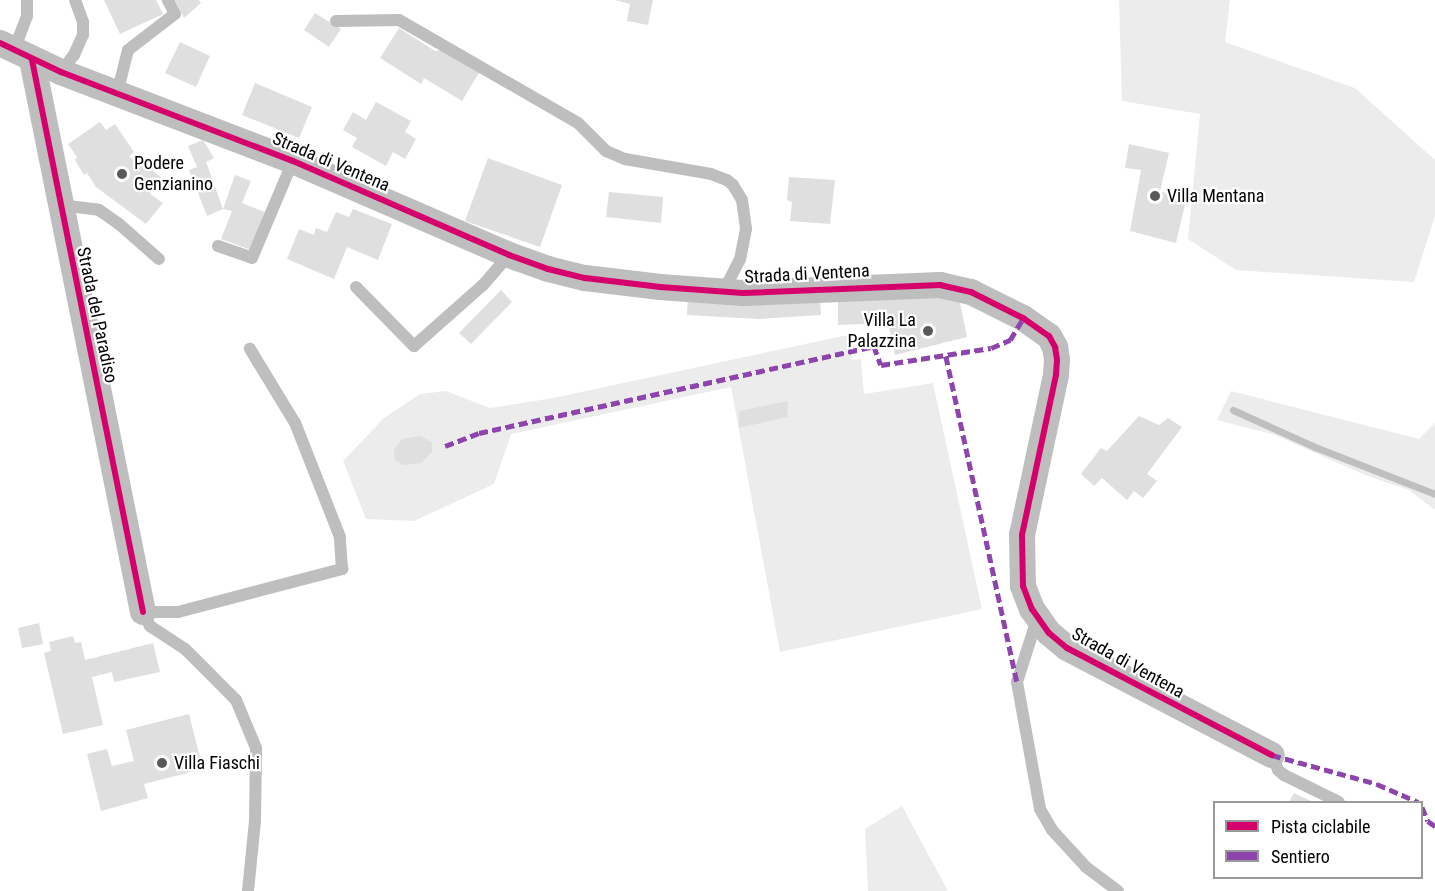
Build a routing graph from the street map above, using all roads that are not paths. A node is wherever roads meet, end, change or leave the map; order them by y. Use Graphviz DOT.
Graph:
graph roads {
  1 [pos="27,0"];
  2 [pos="75,0"];
  3 [pos="168,0"];
  4 [pos="336,21"];
  5 [pos="15,51"];
  6 [pos="61,72"];
  7 [pos="117,94"];
  8 [pos="293,161"];
  9 [pos="60,205"];
  10 [pos="218,246"];
  11 [pos="509,255"];
  12 [pos="159,259"];
  13 [pos="356,287"];
  14 [pos="724,291"];
  15 [pos="250,349"];
  16 [pos="143,612"];
  17 [pos="1038,619"];
  18 [pos="1272,755"];
  19 [pos="1336,801"];
  20 [pos="248,891"];
  21 [pos="1118,891"];
  1 -- 5 [label="lane"];
  2 -- 6 [label="lane"];
  3 -- 7 [label="lane"];
  4 -- 14 [label="lane"];
  5 -- 6 [label="street, Strada di Ventena"];
  5 -- 9 [label="street, Strada del Paradiso"];
  6 -- 7 [label="street, Strada di Ventena"];
  7 -- 8 [label="street, Strada di Ventena"];
  8 -- 10 [label="lane"];
  8 -- 11 [label="street, Strada di Ventena"];
  9 -- 12 [label="lane"];
  9 -- 16 [label="street, Strada del Paradiso"];
  11 -- 13 [label="lane"];
  11 -- 14 [label="street, Strada di Ventena"];
  14 -- 17 [label="street, Strada di Ventena"];
  15 -- 16 [label="lane"];
  16 -- 20 [label="lane, Strada del Paradiso"];
  17 -- 18 [label="street, Strada di Ventena"];
  17 -- 21 [label="lane"];
  18 -- 19 [label="lane"];
}
